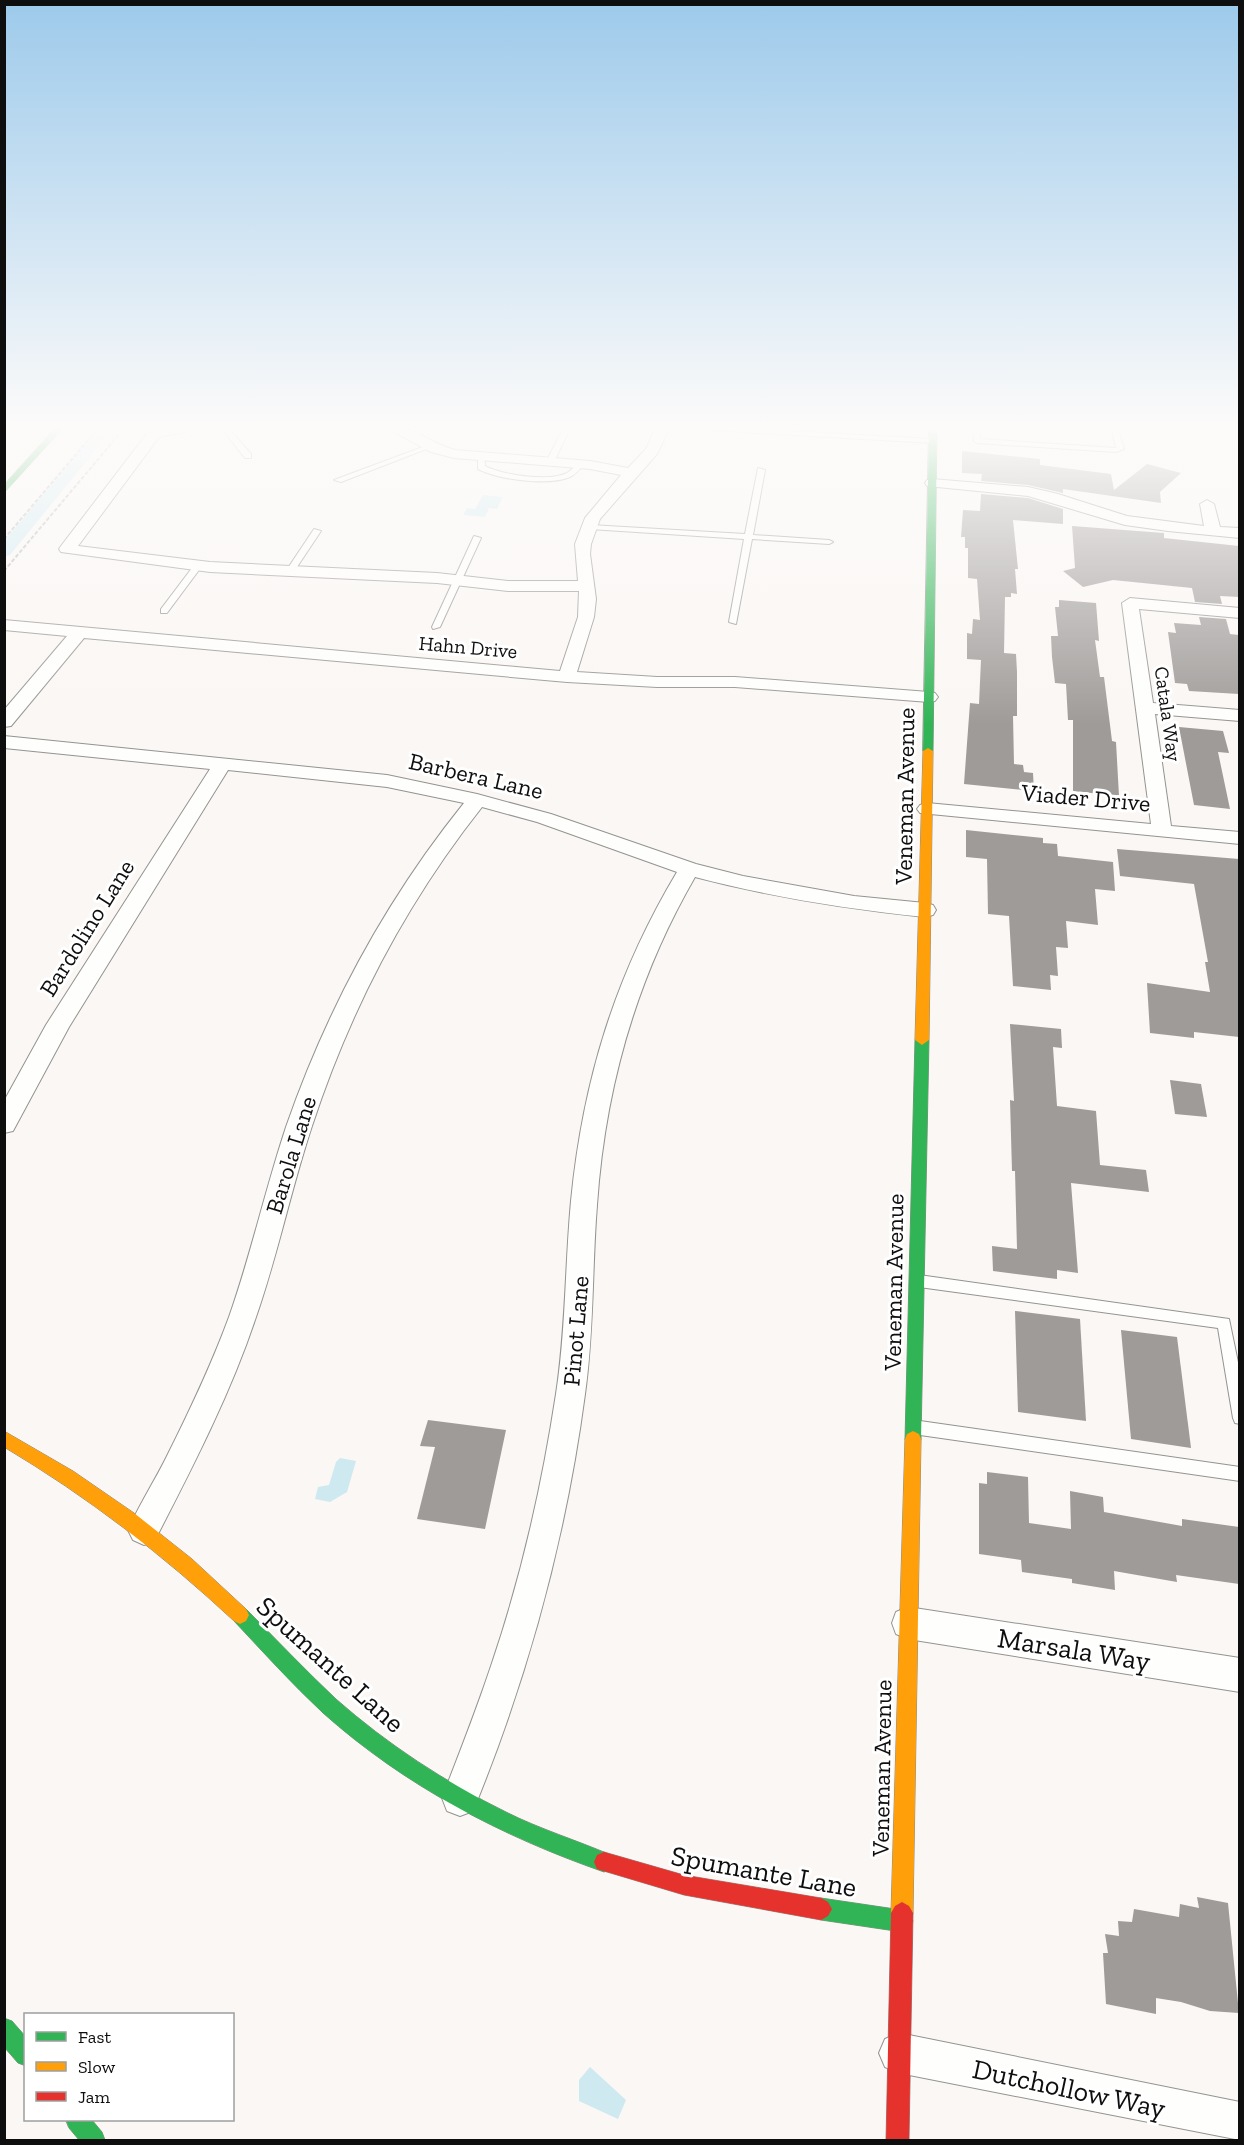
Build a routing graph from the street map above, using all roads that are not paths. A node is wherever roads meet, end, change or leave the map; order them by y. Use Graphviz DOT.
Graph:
graph roads {
  1 [pos="85,525"];
  2 [pos="750,525"];
  3 [pos="932,525"];
  4 [pos="1167,525"];
  5 [pos="1212,525"];
  6 [pos="590,527"];
  7 [pos="317,531"];
  8 [pos="1214,531"];
  9 [pos="1239,533"];
  10 [pos="748,537"];
  11 [pos="477,538"];
  12 [pos="829,542"];
  13 [pos="198,566"];
  14 [pos="290,571"];
  15 [pos="458,581"];
  16 [pos="585,586"];
  17 [pos="164,611"];
  18 [pos="1239,613"];
  19 [pos="733,622"];
  20 [pos="4,625"];
  21 [pos="436,627"];
  22 [pos="79,633"];
  23 [pos="567,677"];
  24 [pos="929,698"];
  25 [pos="1144,708"];
  26 [pos="1239,716"];
  27 [pos="4,722"];
  28 [pos="4,742"];
  29 [pos="222,764"];
  30 [pos="477,800"];
  31 [pos="927,809"];
  32 [pos="1162,831"];
  33 [pos="1239,838"];
  34 [pos="689,869"];
  35 [pos="925,910"];
  36 [pos="4,1124"];
  37 [pos="916,1280"];
  38 [pos="1239,1418"];
  39 [pos="913,1427"];
  40 [pos="4,1438"];
  41 [pos="1239,1474"];
  42 [pos="144,1530"];
  43 [pos="908,1623"];
  44 [pos="1239,1675"];
  45 [pos="460,1798"];
  46 [pos="902,1921"];
  47 [pos="4,2029"];
  48 [pos="24,2053"];
  49 [pos="899,2053"];
  50 [pos="78,2121"];
  51 [pos="1239,2122"];
  52 [pos="94,2140"];
  53 [pos="897,2140"];
  1 -- 13 [label="street"];
  2 -- 10 [label="lane"];
  3 -- 24 [label="street, Veneman Avenue"];
  4 -- 8 [label="street"];
  5 -- 8 [label="street"];
  6 -- 10 [label="lane"];
  6 -- 16 [label="street"];
  7 -- 14 [label="lane"];
  8 -- 9 [label="street"];
  10 -- 12 [label="lane"];
  10 -- 19 [label="lane"];
  11 -- 15 [label="lane"];
  13 -- 14 [label="street"];
  13 -- 17 [label="lane"];
  14 -- 15 [label="street"];
  15 -- 16 [label="street"];
  15 -- 21 [label="lane"];
  16 -- 23 [label="street"];
  18 -- 25 [label="street, Catala Way"];
  20 -- 22 [label="street, Hahn Drive"];
  22 -- 23 [label="street, Hahn Drive"];
  22 -- 27 [label="street"];
  23 -- 24 [label="street, Hahn Drive"];
  24 -- 31 [label="street, Veneman Avenue"];
  25 -- 26 [label="street"];
  25 -- 32 [label="street, Catala Way"];
  28 -- 29 [label="street, Barbera Lane"];
  29 -- 30 [label="street, Barbera Lane"];
  29 -- 36 [label="street, Bardolino Lane"];
  30 -- 34 [label="street, Barbera Lane"];
  30 -- 42 [label="street, Barola Lane"];
  31 -- 32 [label="street, Viader Drive"];
  31 -- 35 [label="street, Veneman Avenue"];
  32 -- 33 [label="street, Viader Drive"];
  34 -- 35 [label="street, Barbera Lane"];
  34 -- 45 [label="street, Pinot Lane"];
  35 -- 37 [label="street, Veneman Avenue"];
  37 -- 38 [label="lane"];
  37 -- 39 [label="street, Veneman Avenue"];
  39 -- 41 [label="lane"];
  39 -- 43 [label="street, Veneman Avenue"];
  40 -- 42 [label="street, Spumante Lane"];
  42 -- 45 [label="street, Spumante Lane"];
  43 -- 44 [label="street, Marsala Way"];
  43 -- 46 [label="street, Veneman Avenue"];
  45 -- 46 [label="street, Spumante Lane"];
  46 -- 49 [label="street, Veneman Avenue"];
  47 -- 48 [label="street"];
  49 -- 51 [label="street, Dutchollow Way"];
  49 -- 53 [label="street, Veneman Avenue"];
  50 -- 52 [label="street"];
}
